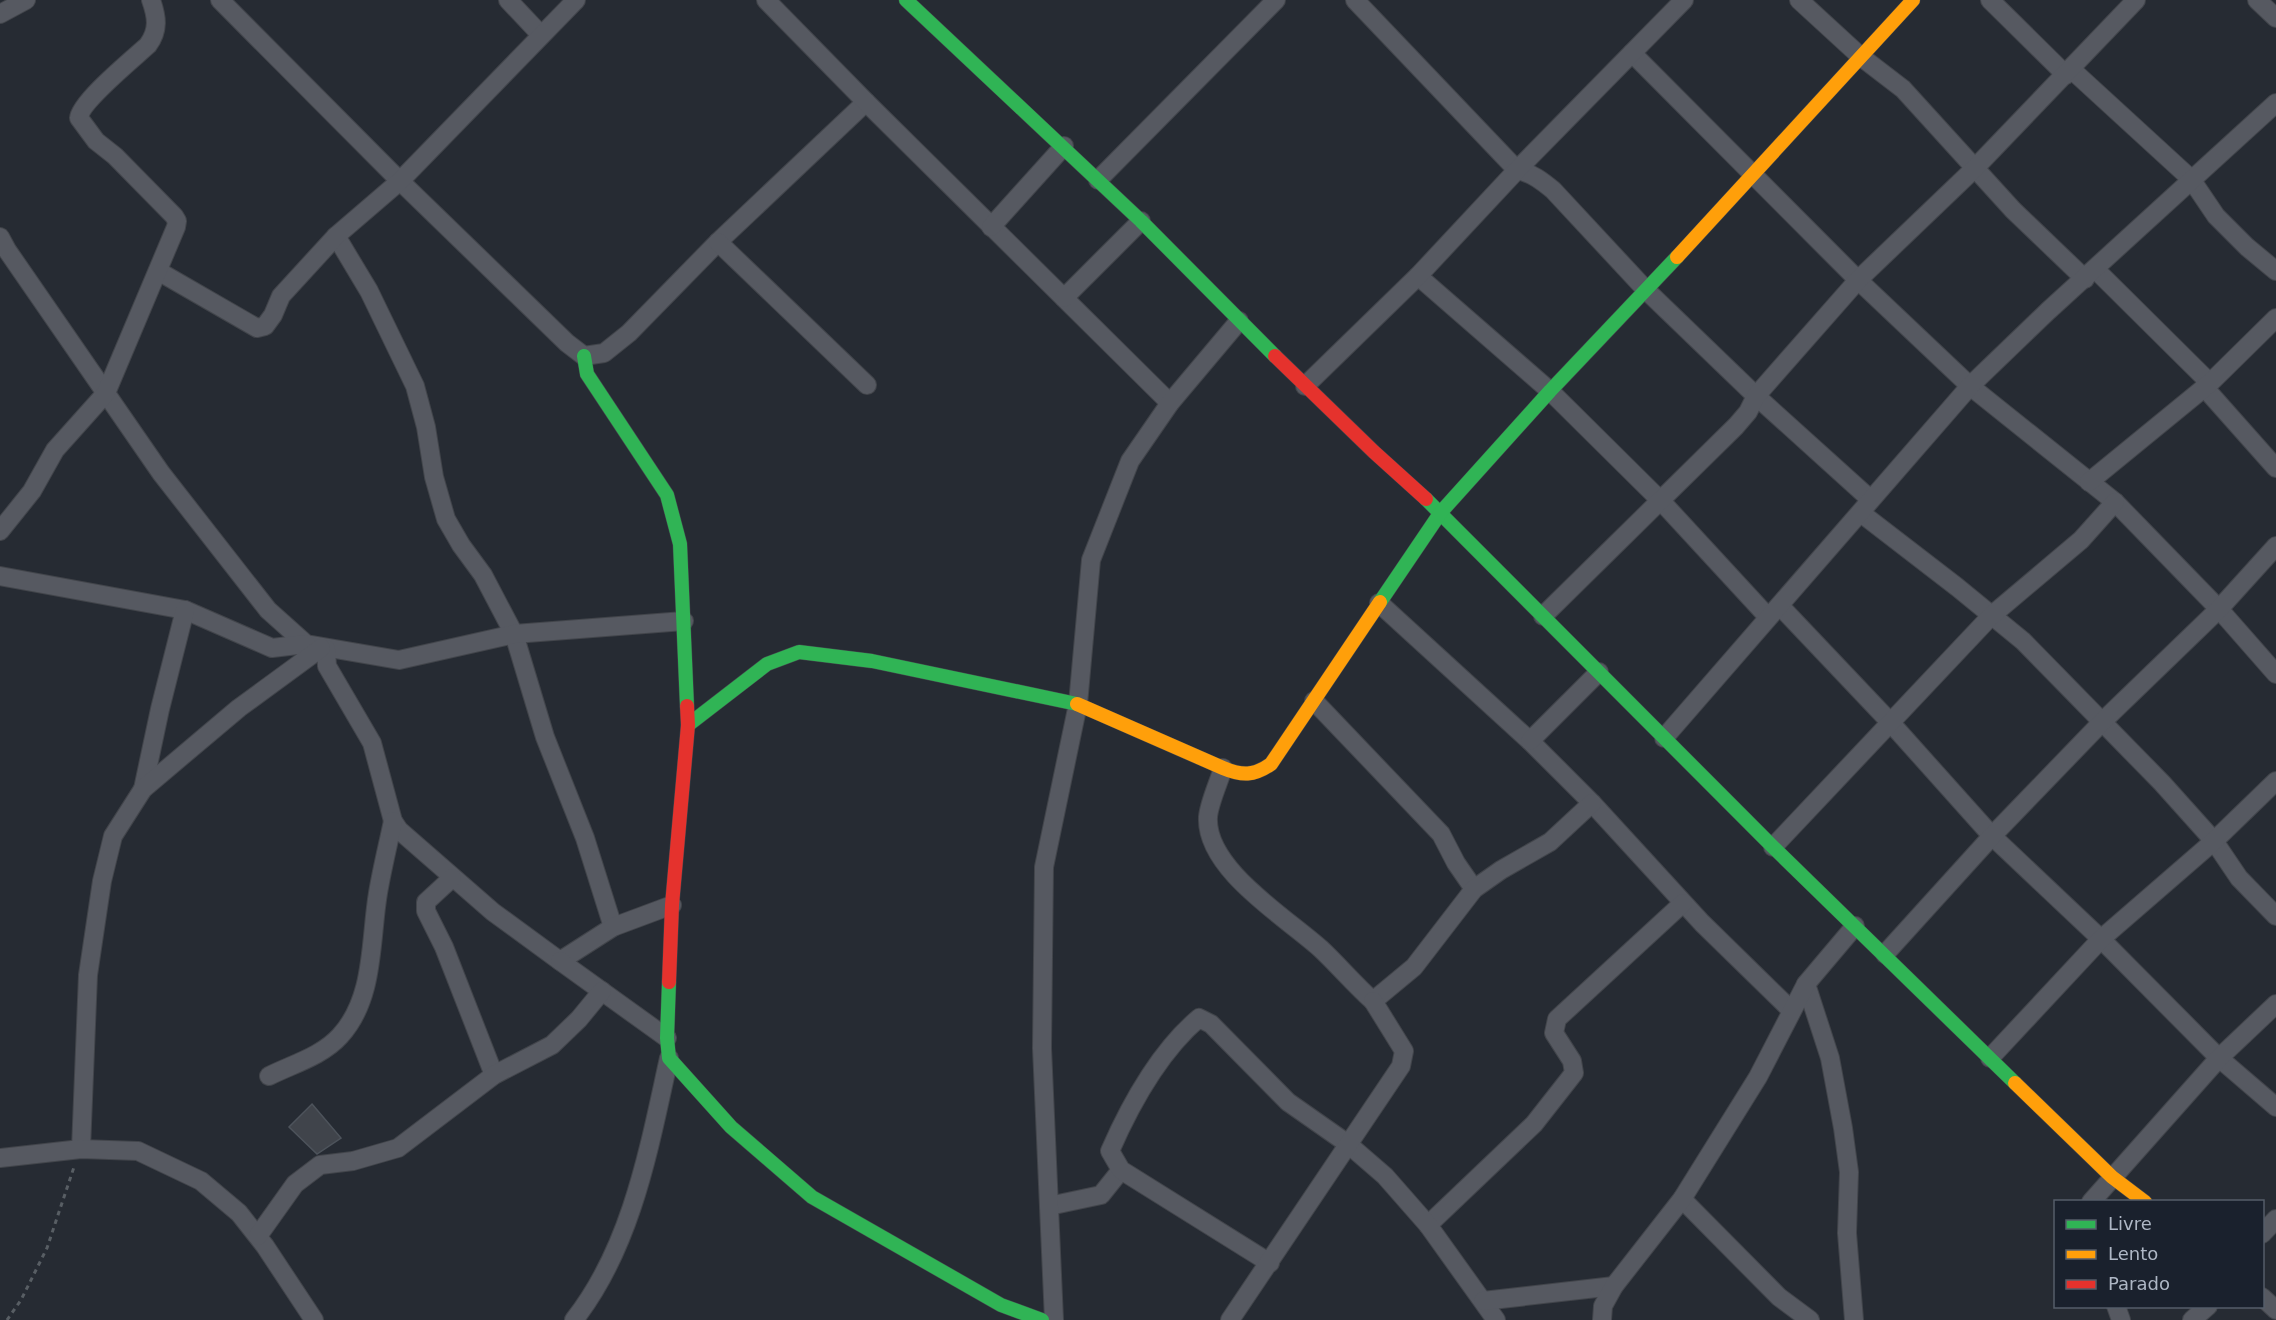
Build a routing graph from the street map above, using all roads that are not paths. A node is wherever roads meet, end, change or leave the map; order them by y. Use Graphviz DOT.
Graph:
graph roads {
  1 [pos="26,0"];
  2 [pos="152,0"];
  3 [pos="220,0"];
  4 [pos="508,0"];
  5 [pos="576,0"];
  6 [pos="766,0"];
  7 [pos="906,0"];
  8 [pos="1275,0"];
  9 [pos="1355,0"];
  10 [pos="1684,0"];
  11 [pos="1799,0"];
  12 [pos="1913,0"];
  13 [pos="1990,0"];
  14 [pos="2136,0"];
  15 [pos="2257,0"];
  16 [pos="0,14"];
  17 [pos="2276,18"];
  18 [pos="541,35"];
  19 [pos="1632,53"];
  20 [pos="1860,56"];
  21 [pos="2069,72"];
  22 [pos="866,102"];
  23 [pos="2276,103"];
  24 [pos="1064,146"];
  25 [pos="1975,168"];
  26 [pos="1517,170"];
  27 [pos="1753,176"];
  28 [pos="2190,179"];
  29 [pos="1098,180"];
  30 [pos="400,181"];
  31 [pos="1141,221"];
  32 [pos="990,227"];
  33 [pos="336,236"];
  34 [pos="718,242"];
  35 [pos="2,251"];
  36 [pos="158,271"];
  37 [pos="2276,271"];
  38 [pos="2090,274"];
  39 [pos="1418,276"];
  40 [pos="1858,280"];
  41 [pos="1646,290"];
  42 [pos="1064,298"];
  43 [pos="2276,318"];
  44 [pos="1239,321"];
  45 [pos="584,356"];
  46 [pos="867,385"];
  47 [pos="2207,385"];
  48 [pos="1305,386"];
  49 [pos="1970,386"];
  50 [pos="1550,391"];
  51 [pos="106,393"];
  52 [pos="1756,396"];
  53 [pos="1170,403"];
  54 [pos="2276,468"];
  55 [pos="2089,482"];
  56 [pos="1661,501"];
  57 [pos="2115,502"];
  58 [pos="1866,506"];
  59 [pos="1442,512"];
  60 [pos="0,531"];
  61 [pos="2276,546"];
  62 [pos="0,576"];
  63 [pos="1380,603"];
  64 [pos="2219,609"];
  65 [pos="185,610"];
  66 [pos="1774,612"];
  67 [pos="1544,616"];
  68 [pos="1991,616"];
  69 [pos="684,621"];
  70 [pos="514,634"];
  71 [pos="318,647"];
  72 [pos="1599,672"];
  73 [pos="2276,674"];
  74 [pos="1314,700"];
  75 [pos="1078,704"];
  76 [pos="2103,721"];
  77 [pos="1890,722"];
  78 [pos="688,725"];
  79 [pos="1664,738"];
  80 [pos="1530,741"];
  81 [pos="1223,768"];
  82 [pos="2276,781"];
  83 [pos="143,789"];
  84 [pos="1592,804"];
  85 [pos="393,821"];
  86 [pos="1992,836"];
  87 [pos="2214,841"];
  88 [pos="1773,847"];
  89 [pos="452,878"];
  90 [pos="1474,889"];
  91 [pos="1683,903"];
  92 [pos="672,905"];
  93 [pos="2276,916"];
  94 [pos="1855,926"];
  95 [pos="612,927"];
  96 [pos="2101,939"];
  97 [pos="1885,954"];
  98 [pos="560,961"];
  99 [pos="1806,984"];
  100 [pos="602,991"];
  101 [pos="1373,1001"];
  102 [pos="2276,1004"];
  103 [pos="1791,1010"];
  104 [pos="667,1038"];
  105 [pos="669,1058"];
  106 [pos="1990,1058"];
  107 [pos="2219,1058"];
  108 [pos="494,1075"];
  109 [pos="269,1076"];
  110 [pos="2276,1107"];
  111 [pos="1348,1144"];
  112 [pos="81,1149"];
  113 [pos="0,1158"];
  114 [pos="1121,1170"];
  115 [pos="2112,1178"];
  116 [pos="1682,1199"];
  117 [pos="2093,1200"];
  118 [pos="2142,1200"];
  119 [pos="1049,1206"];
  120 [pos="2276,1220"];
  121 [pos="1428,1224"];
  122 [pos="2264,1232"];
  123 [pos="258,1236"];
  124 [pos="1270,1263"];
  125 [pos="1614,1286"];
  126 [pos="2264,1299"];
  127 [pos="1483,1301"];
  128 [pos="2206,1308"];
  129 [pos="2276,1310"];
  130 [pos="1026,1318"];
  131 [pos="314,1320"];
  132 [pos="574,1320"];
  133 [pos="1042,1320"];
  134 [pos="1054,1320"];
  135 [pos="1230,1320"];
  136 [pos="1496,1320"];
  137 [pos="1602,1320"];
  138 [pos="1810,1320"];
  139 [pos="1854,1320"];
  140 [pos="2192,1320"];
  1 -- 16 [label="street"];
  2 -- 36 [label="street"];
  3 -- 30 [label="street"];
  4 -- 18 [label="street"];
  5 -- 18 [label="street"];
  6 -- 22 [label="street"];
  7 -- 24 [label="street"];
  8 -- 29 [label="street"];
  9 -- 26 [label="street"];
  10 -- 19 [label="street"];
  11 -- 20 [label="street"];
  12 -- 20 [label="street"];
  13 -- 21 [label="street"];
  14 -- 21 [label="street"];
  15 -- 17 [label="street"];
  18 -- 30 [label="street"];
  19 -- 26 [label="street"];
  19 -- 27 [label="street"];
  20 -- 25 [label="street"];
  20 -- 27 [label="street"];
  21 -- 25 [label="street"];
  21 -- 28 [label="street"];
  22 -- 32 [label="street"];
  22 -- 34 [label="street"];
  23 -- 28 [label="street"];
  24 -- 29 [label="street"];
  24 -- 32 [label="street"];
  25 -- 38 [label="street"];
  25 -- 40 [label="street"];
  26 -- 39 [label="street"];
  26 -- 41 [label="street"];
  27 -- 40 [label="street"];
  27 -- 41 [label="street"];
  28 -- 37 [label="street"];
  28 -- 38 [label="street"];
  29 -- 31 [label="street"];
  30 -- 33 [label="street"];
  30 -- 45 [label="street"];
  31 -- 42 [label="street"];
  31 -- 44 [label="street"];
  32 -- 42 [label="street"];
  33 -- 36 [label="street"];
  33 -- 70 [label="street"];
  34 -- 45 [label="street"];
  34 -- 46 [label="street"];
  35 -- 51 [label="street"];
  36 -- 51 [label="street"];
  38 -- 47 [label="street"];
  38 -- 49 [label="street"];
  39 -- 48 [label="street"];
  39 -- 50 [label="street"];
  40 -- 49 [label="street"];
  40 -- 52 [label="street"];
  41 -- 50 [label="street"];
  41 -- 52 [label="street"];
  42 -- 53 [label="street"];
  43 -- 47 [label="street"];
  44 -- 48 [label="street"];
  44 -- 53 [label="street"];
  45 -- 69 [label="street"];
  47 -- 54 [label="street"];
  47 -- 55 [label="street"];
  48 -- 59 [label="street"];
  49 -- 55 [label="street"];
  49 -- 58 [label="street"];
  50 -- 56 [label="street"];
  50 -- 59 [label="street"];
  51 -- 60 [label="street"];
  51 -- 71 [label="street"];
  52 -- 56 [label="street"];
  52 -- 58 [label="street"];
  53 -- 75 [label="street"];
  55 -- 57 [label="street"];
  56 -- 66 [label="street"];
  56 -- 67 [label="street"];
  57 -- 64 [label="street"];
  57 -- 68 [label="street"];
  58 -- 66 [label="street"];
  58 -- 68 [label="street"];
  59 -- 63 [label="street"];
  59 -- 67 [label="street"];
  61 -- 64 [label="street"];
  62 -- 65 [label="street"];
  63 -- 74 [label="street"];
  63 -- 80 [label="street"];
  64 -- 73 [label="street"];
  64 -- 76 [label="street"];
  65 -- 71 [label="street"];
  65 -- 83 [label="street"];
  66 -- 77 [label="street"];
  66 -- 79 [label="street"];
  67 -- 72 [label="street"];
  68 -- 76 [label="street"];
  68 -- 77 [label="street"];
  69 -- 70 [label="street"];
  69 -- 78 [label="street"];
  70 -- 71 [label="street"];
  70 -- 95 [label="street"];
  71 -- 83 [label="street"];
  71 -- 85 [label="street"];
  72 -- 79 [label="street"];
  72 -- 80 [label="street"];
  74 -- 81 [label="street"];
  74 -- 90 [label="street"];
  75 -- 78 [label="street"];
  75 -- 81 [label="street"];
  75 -- 119 [label="street"];
  76 -- 86 [label="street"];
  76 -- 87 [label="street"];
  77 -- 86 [label="street"];
  77 -- 88 [label="street"];
  78 -- 92 [label="street"];
  79 -- 88 [label="street"];
  80 -- 84 [label="street"];
  81 -- 101 [label="street"];
  82 -- 87 [label="street"];
  83 -- 112 [label="street"];
  84 -- 90 [label="street"];
  84 -- 91 [label="street"];
  85 -- 89 [label="street"];
  85 -- 109 [label="street"];
  86 -- 96 [label="street"];
  86 -- 97 [label="street"];
  87 -- 93 [label="street"];
  87 -- 96 [label="street"];
  88 -- 94 [label="street"];
  89 -- 98 [label="street"];
  89 -- 108 [label="street"];
  90 -- 101 [label="street"];
  91 -- 103 [label="street"];
  91 -- 121 [label="street"];
  92 -- 95 [label="street"];
  92 -- 104 [label="street"];
  94 -- 97 [label="street"];
  94 -- 99 [label="street"];
  95 -- 98 [label="street"];
  96 -- 106 [label="street"];
  96 -- 107 [label="street"];
  97 -- 106 [label="street"];
  98 -- 100 [label="street"];
  99 -- 103 [label="street"];
  99 -- 139 [label="street"];
  100 -- 104 [label="street"];
  100 -- 108 [label="street"];
  101 -- 111 [label="street"];
  102 -- 107 [label="street"];
  103 -- 116 [label="street"];
  104 -- 105 [label="street"];
  105 -- 130 [label="street"];
  105 -- 132 [label="street"];
  106 -- 115 [label="street"];
  107 -- 110 [label="street"];
  107 -- 115 [label="street"];
  108 -- 123 [label="street"];
  111 -- 114 [label="street"];
  111 -- 121 [label="street"];
  111 -- 124 [label="street"];
  112 -- 113 [label="street"];
  112 -- 123 [label="street"];
  114 -- 119 [label="street"];
  114 -- 124 [label="street"];
  115 -- 117 [label="street"];
  115 -- 118 [label="street"];
  116 -- 125 [label="street"];
  116 -- 138 [label="street"];
  119 -- 134 [label="street"];
  120 -- 122 [label="street"];
  121 -- 127 [label="street"];
  123 -- 131 [label="street"];
  124 -- 135 [label="street"];
  125 -- 127 [label="street"];
  125 -- 137 [label="street"];
  126 -- 129 [label="street"];
  127 -- 136 [label="street"];
  128 -- 140 [label="street"];
  130 -- 133 [label="street"];
}
